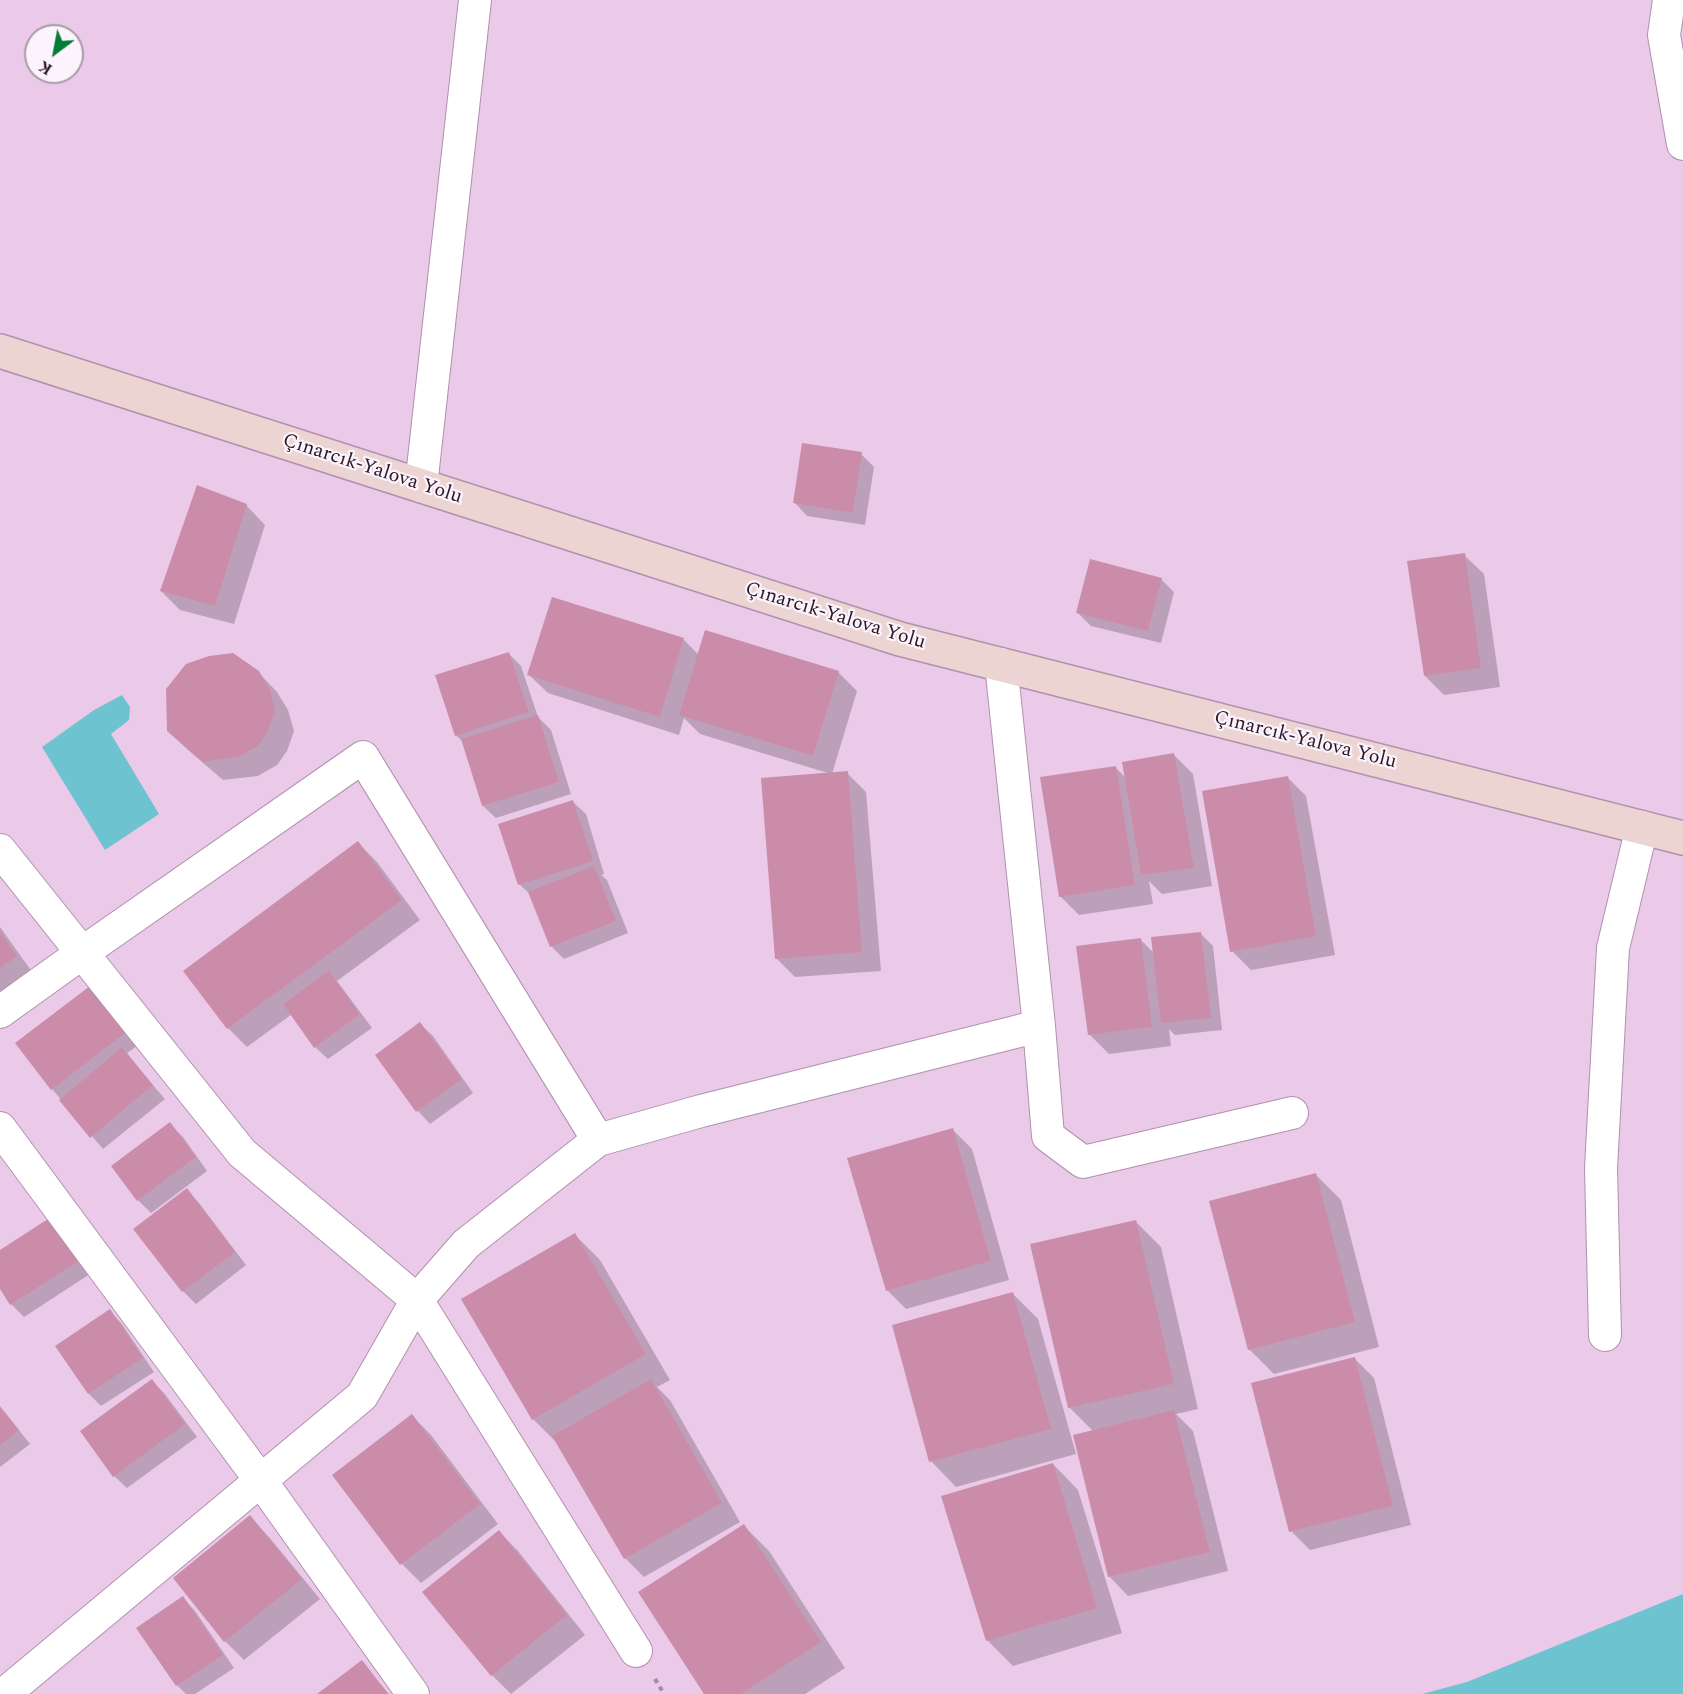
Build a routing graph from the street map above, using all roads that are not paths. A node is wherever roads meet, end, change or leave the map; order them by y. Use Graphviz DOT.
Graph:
graph roads {
  1 [pos="475,0"];
  2 [pos="1669,0"];
  3 [pos="1683,144"];
  4 [pos="0,351"];
  5 [pos="421,486"];
  6 [pos="1001,664"];
  7 [pos="1642,827"];
  8 [pos="1683,838"];
  9 [pos="0,850"];
  10 [pos="82,953"];
  11 [pos="0,1012"];
  12 [pos="1039,1026"];
  13 [pos="1293,1113"];
  14 [pos="0,1128"];
  15 [pos="598,1140"];
  16 [pos="417,1299"];
  17 [pos="1605,1335"];
  18 [pos="261,1481"];
  19 [pos="636,1651"];
  20 [pos="4,1689"];
  21 [pos="413,1694"];
  1 -- 5 [label="street"];
  2 -- 3 [label="street"];
  4 -- 5 [label="street, Çınarcık-Yalova Yolu"];
  5 -- 6 [label="street, Çınarcık-Yalova Yolu"];
  6 -- 7 [label="street, Çınarcık-Yalova Yolu"];
  6 -- 12 [label="street"];
  7 -- 8 [label="street, Çınarcık-Yalova Yolu"];
  7 -- 17 [label="street"];
  9 -- 10 [label="street"];
  10 -- 11 [label="street"];
  10 -- 15 [label="street"];
  10 -- 16 [label="street"];
  12 -- 13 [label="street"];
  12 -- 15 [label="street"];
  14 -- 18 [label="street"];
  15 -- 16 [label="street"];
  16 -- 18 [label="street"];
  16 -- 19 [label="street"];
  18 -- 20 [label="street"];
  18 -- 21 [label="street"];
}
